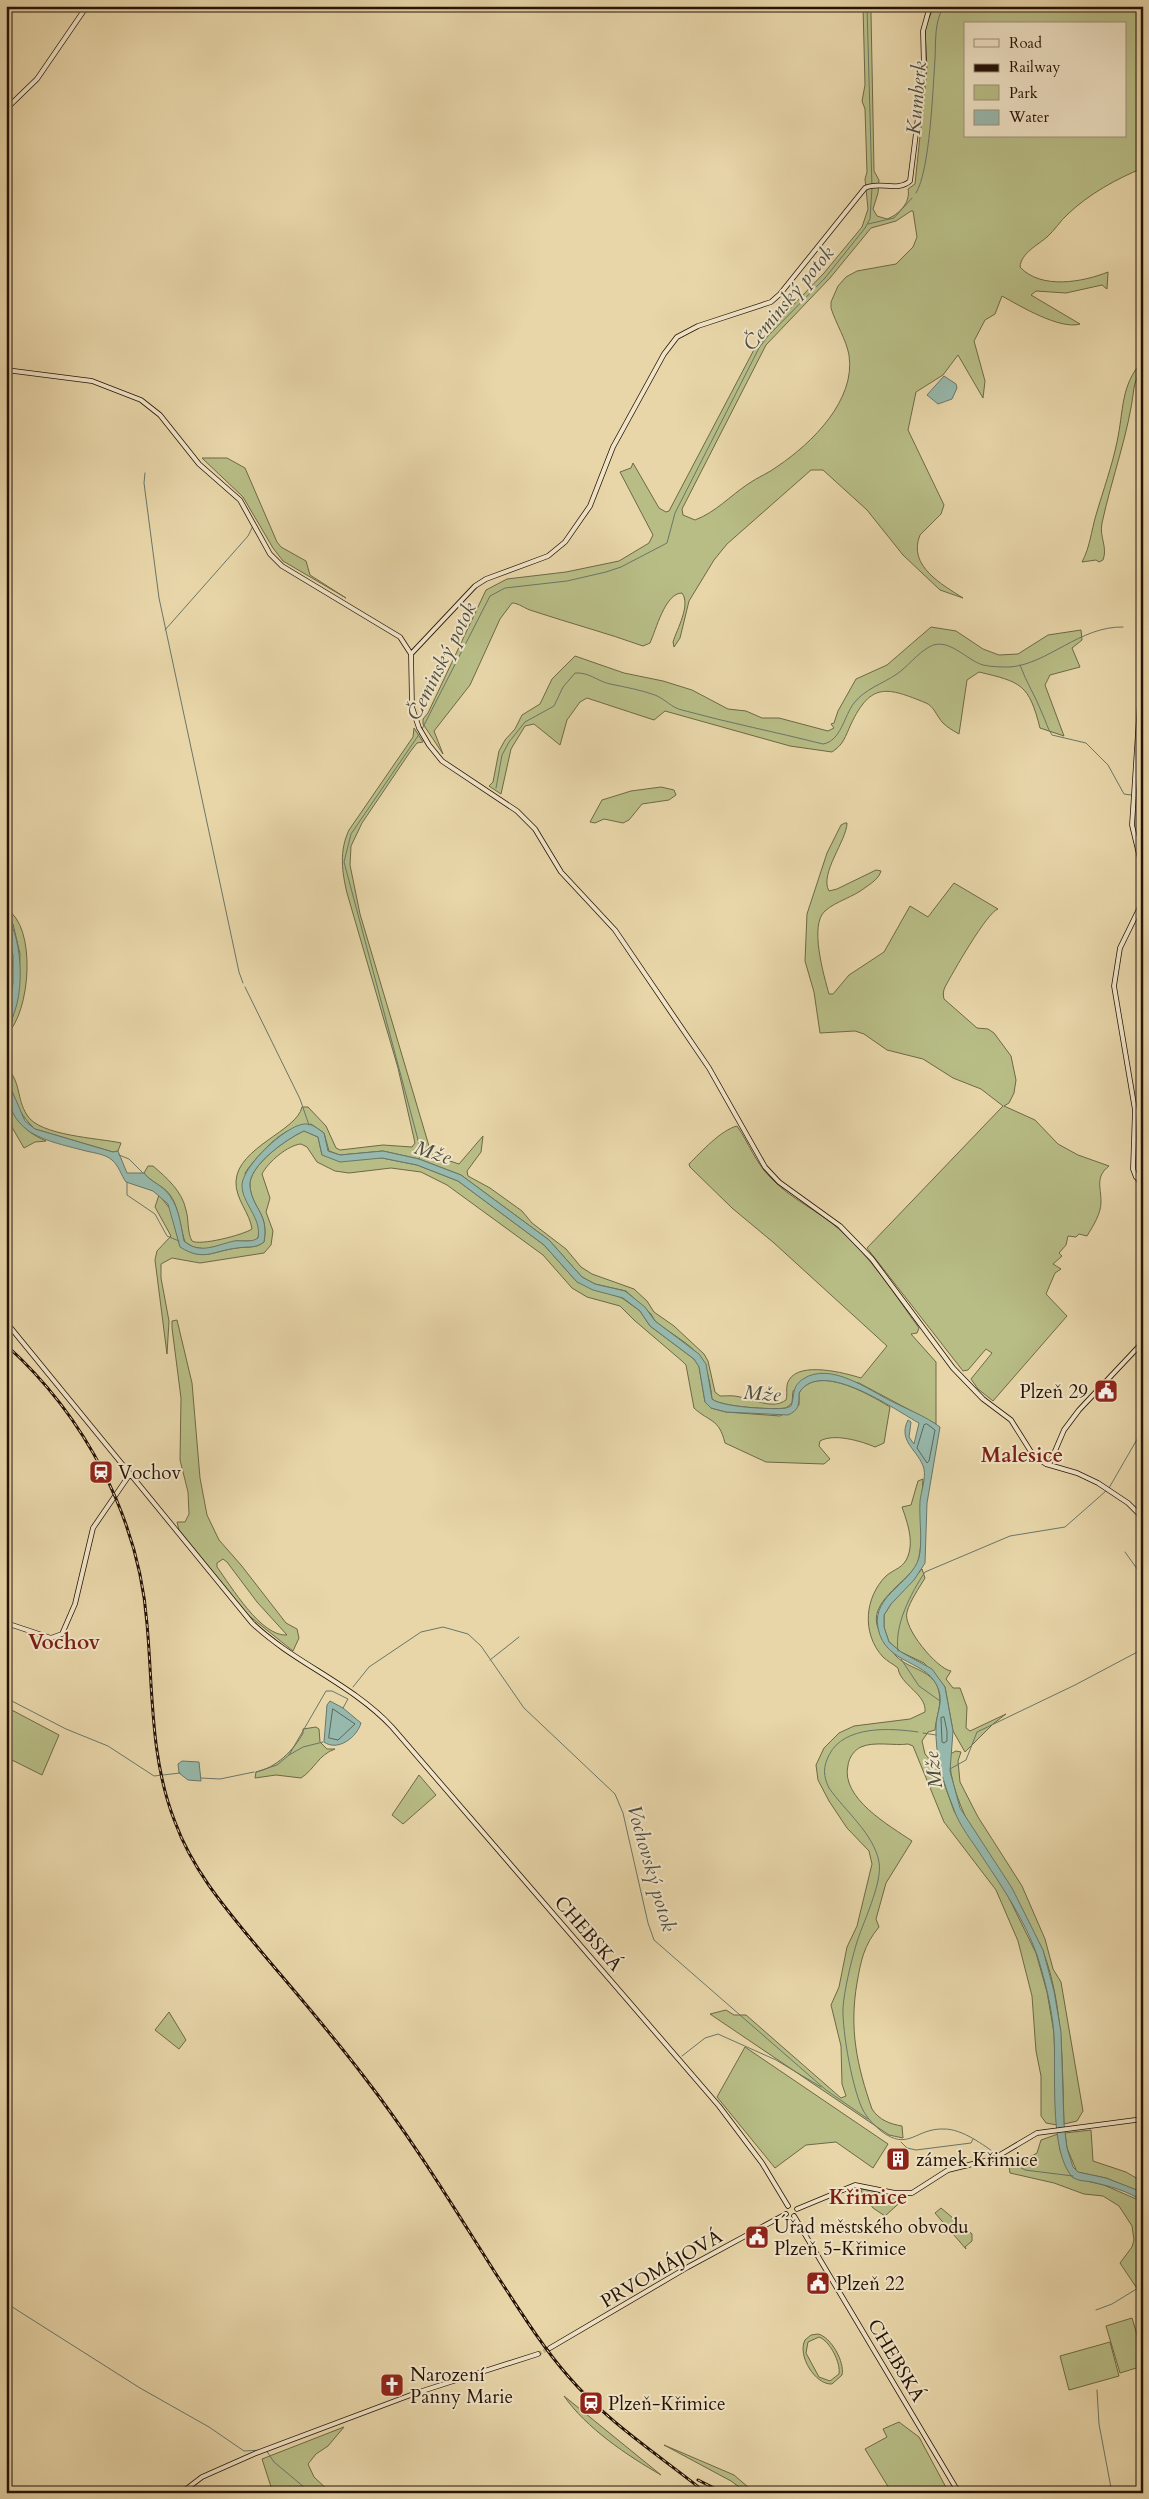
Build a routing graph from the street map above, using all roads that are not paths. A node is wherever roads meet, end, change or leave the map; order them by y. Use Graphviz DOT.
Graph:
graph roads {
  1 [pos="88,6"];
  2 [pos="930,6"];
  3 [pos="6,109"];
  4 [pos="6,370"];
  5 [pos="411,654"];
  6 [pos="1143,656"];
  7 [pos="1143,871"];
  8 [pos="1143,901"];
  9 [pos="1143,1185"];
  10 [pos="6,1322"];
  11 [pos="1143,1342"];
  12 [pos="1049,1465"];
  13 [pos="130,1474"];
  14 [pos="1143,1518"];
  15 [pos="6,1623"];
  16 [pos="1143,2119"];
  17 [pos="788,2206"];
  18 [pos="797,2209"];
  19 [pos="786,2214"];
  20 [pos="794,2216"];
  21 [pos="550,2348"];
  22 [pos="538,2354"];
  23 [pos="181,2493"];
  24 [pos="959,2493"];
  1 -- 3 [label="street"];
  2 -- 5 [label="street"];
  4 -- 5 [label="street"];
  5 -- 12 [label="street"];
  6 -- 7 [label="street"];
  8 -- 9 [label="street"];
  10 -- 13 [label="street, CHEBSKÁ"];
  11 -- 12 [label="street"];
  12 -- 14 [label="street"];
  13 -- 15 [label="street"];
  13 -- 17 [label="street, CHEBSKÁ"];
  16 -- 18 [label="street"];
  17 -- 18 [label="street"];
  17 -- 19 [label="street"];
  18 -- 20 [label="street"];
  19 -- 20 [label="street"];
  19 -- 21 [label="street, PRVOMÁJOVÁ"];
  20 -- 24 [label="street, CHEBSKÁ"];
  22 -- 23 [label="street"];
}
